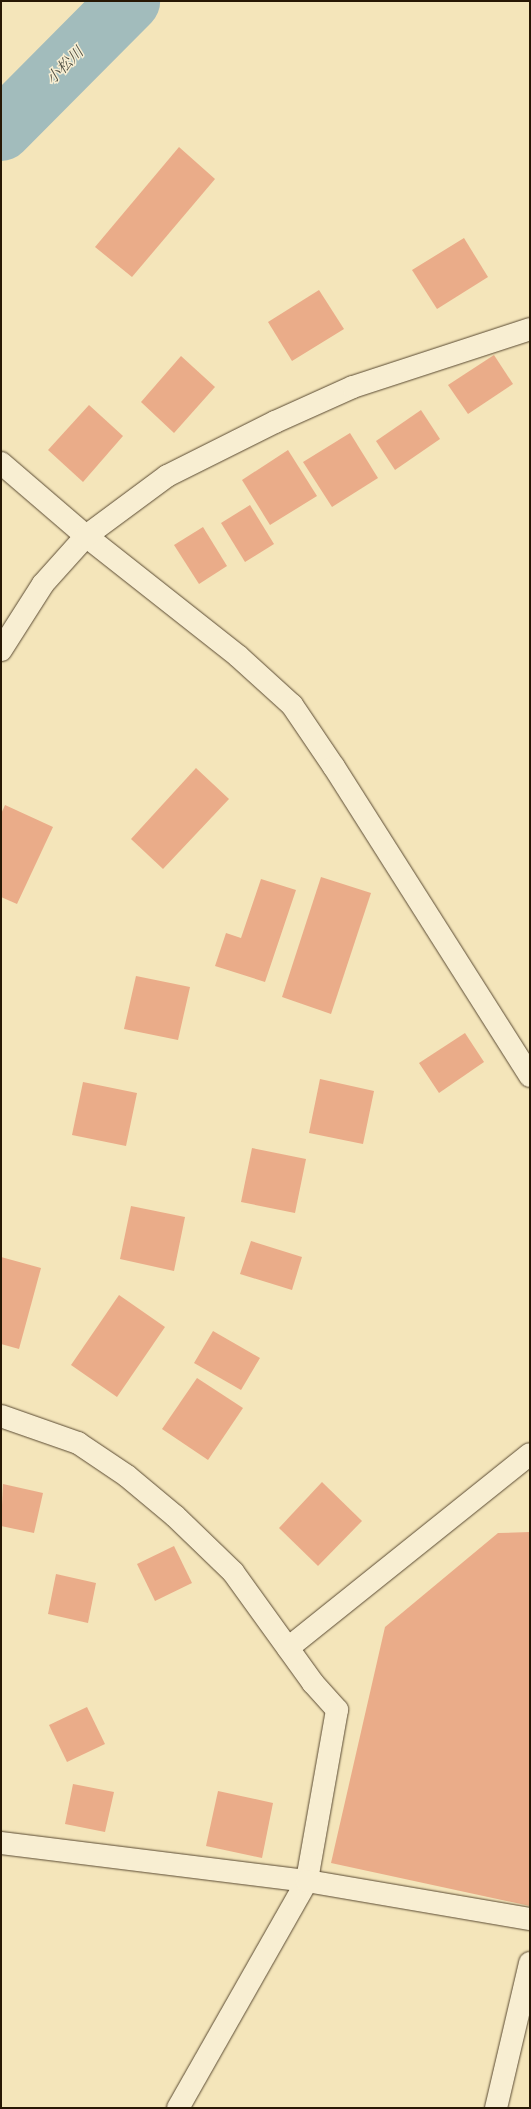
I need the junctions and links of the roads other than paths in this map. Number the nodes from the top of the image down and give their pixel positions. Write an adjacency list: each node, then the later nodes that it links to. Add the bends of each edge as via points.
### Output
1 (530, 329): 3 (street, via 353,387 275,422 167,476)
2 (1, 463): 3 (street)
3 (86, 536): 4 (street, via 43,584); 5 (street, via 238,656 292,705)
4 (1, 650)
5 (530, 1076)
6 (1, 1416): 8 (street, via 78,1443 127,1476 176,1516 233,1572)
7 (530, 1454): 8 (street)
8 (288, 1648): 10 (street, via 337,1710)
9 (1, 1843): 10 (street)
10 (307, 1882): 11 (street); 13 (street)
11 (530, 1919)
12 (530, 1963): 14 (street)
13 (178, 2108)
14 (496, 2108)

